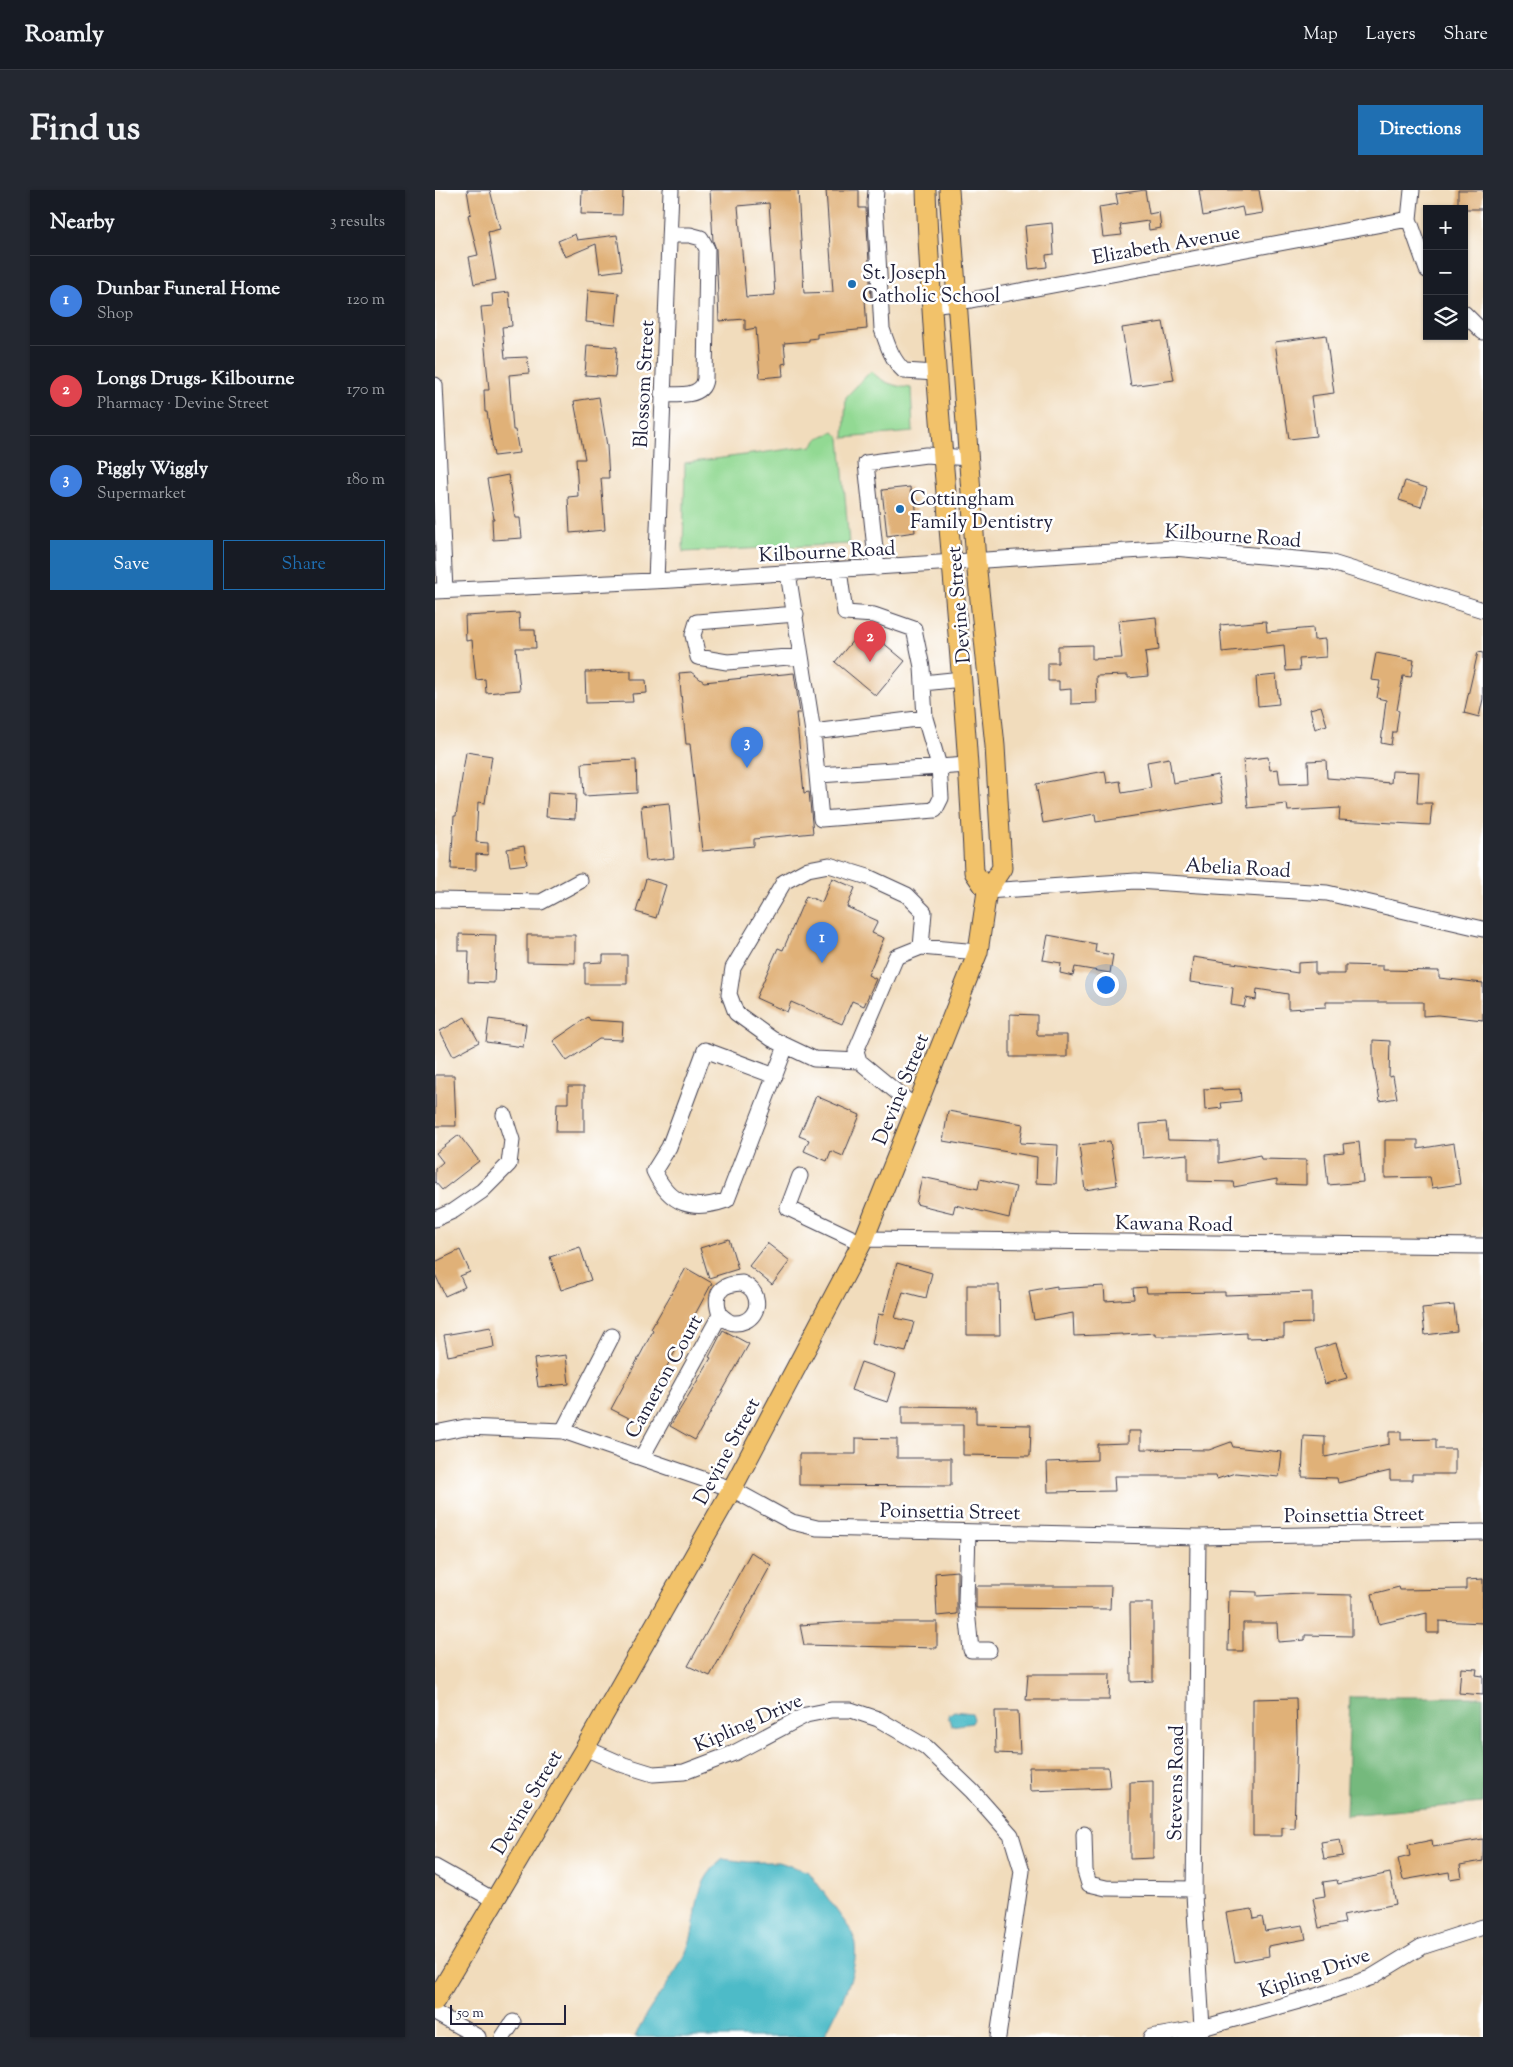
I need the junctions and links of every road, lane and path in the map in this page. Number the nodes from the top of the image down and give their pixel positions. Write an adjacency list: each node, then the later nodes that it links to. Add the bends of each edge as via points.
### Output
1 (671, 190): 7 (street, Blossom Street)
2 (876, 190): 13 (street, via 882,329 898,366 904,372)
3 (926, 190): 10 (main road, Devine Street)
4 (949, 190): 9 (main road, Devine Street)
5 (1412, 190): 6 (street)
6 (1409, 219): 8 (street); 9 (street, Elizabeth Avenue)
7 (670, 235): 15 (street, Blossom Street); 15 (street, via 701,238 707,249 705,379 698,391)
8 (1423, 259)
9 (957, 302): 10 (street, Elizabeth Avenue); 17 (main road, Devine Street)
10 (930, 305): 13 (main road, Devine Street)
11 (1468, 317): 12 (street)
12 (1483, 332)
13 (936, 373): 16 (main road, Devine Street)
14 (435, 385): 24 (street)
15 (662, 394): 23 (street, Blossom Street)
16 (943, 456): 17 (street); 19 (main road, Devine Street); 20 (street, via 866,462)
17 (969, 458): 18 (main road, Devine Street)
18 (976, 561): 19 (street, Kilbourne Road); 25 (street, Kilbourne Road, via 1174,548 1329,562); 34 (main road, Devine Street)
19 (952, 563): 20 (street, Kilbourne Road); 28 (main road, Devine Street)
20 (877, 568): 21 (street, Kilbourne Road)
21 (839, 570): 22 (street, Kilbourne Road); 29 (street, via 845,613 873,615 914,629)
22 (788, 573): 23 (street, Kilbourne Road); 26 (street)
23 (656, 580): 24 (street, Kilbourne Road)
24 (440, 590)
25 (1483, 610)
26 (796, 614): 27 (street); 27 (street, via 697,622 693,635 698,657 727,662)
27 (801, 656): 31 (street)
28 (962, 679): 29 (street); 32 (main road, Devine Street)
29 (923, 683): 30 (street)
30 (925, 718): 31 (street); 33 (street)
31 (813, 732): 35 (street)
32 (969, 765): 33 (street); 34 (main road); 37 (main road, Devine Street, via 974,872)
33 (939, 766): 35 (street); 35 (street, via 941,798 935,810 821,819)
34 (996, 766): 37 (main road, Devine Street, via 1002,868)
35 (819, 775)
36 (580, 881): 38 (street, via 541,902)
37 (987, 891): 39 (street, Abelia Road, via 1136,882 1327,893); 41 (main road, Devine Street)
38 (435, 900)
39 (1483, 929)
40 (921, 947): 41 (street); 42 (street, via 924,912 907,895 868,877 829,865 808,869 783,882 733,968 729,994 736,1013); 43 (street, via 896,956 856,1051)
41 (978, 952): 45 (main road, Devine Street)
42 (786, 1046): 43 (street, via 814,1059); 44 (street)
43 (859, 1061): 45 (street)
44 (775, 1076): 44 (street, via 727,1200 710,1206 681,1203 662,1189 654,1171 669,1148 705,1050)
45 (916, 1108): 49 (main road, Devine Street)
46 (504, 1115): 48 (street, via 512,1140 509,1164 482,1191)
47 (800, 1176): 49 (street, via 788,1208)
48 (435, 1219)
49 (863, 1241): 50 (street, Kawana Road); 56 (main road, Devine Street)
50 (1483, 1246)
51 (720, 1315): 55 (street, Cameron Court)
52 (612, 1336): 53 (street)
53 (563, 1431): 54 (street, Poinsettia Street, via 465,1427); 55 (street, Poinsettia Street)
54 (435, 1433)
55 (642, 1457): 56 (street, Poinsettia Street)
56 (732, 1489): 57 (street, Poinsettia Street, via 793,1522 817,1528); 61 (main road, Devine Street)
57 (968, 1532): 59 (street, Poinsettia Street); 60 (street, via 966,1601 971,1650)
58 (1483, 1532): 59 (street, Poinsettia Street)
59 (1198, 1537): 64 (street, Stevens Road)
60 (989, 1650)
61 (585, 1748): 65 (main road, Devine Street); 73 (street, Kipling Drive, via 653,1774 684,1772 726,1756 806,1715 831,1710 851,1710 879,1719 926,1747 972,1791 1011,1835 1021,1871)
62 (1084, 1834): 64 (street, via 1085,1871 1089,1884 1106,1888)
63 (435, 1867): 65 (street)
64 (1194, 1889): 70 (street, Stevens Road)
65 (494, 1900): 67 (main road, Devine Street)
66 (1483, 1927): 70 (street, Kipling Drive, via 1421,1947 1370,1978)
67 (435, 2001)
68 (435, 2013): 71 (street)
69 (513, 2022): 72 (street)
70 (1202, 2028): 74 (street, Kipling Drive)
71 (478, 2037)
72 (503, 2037)
73 (998, 2037)
74 (1151, 2037)

